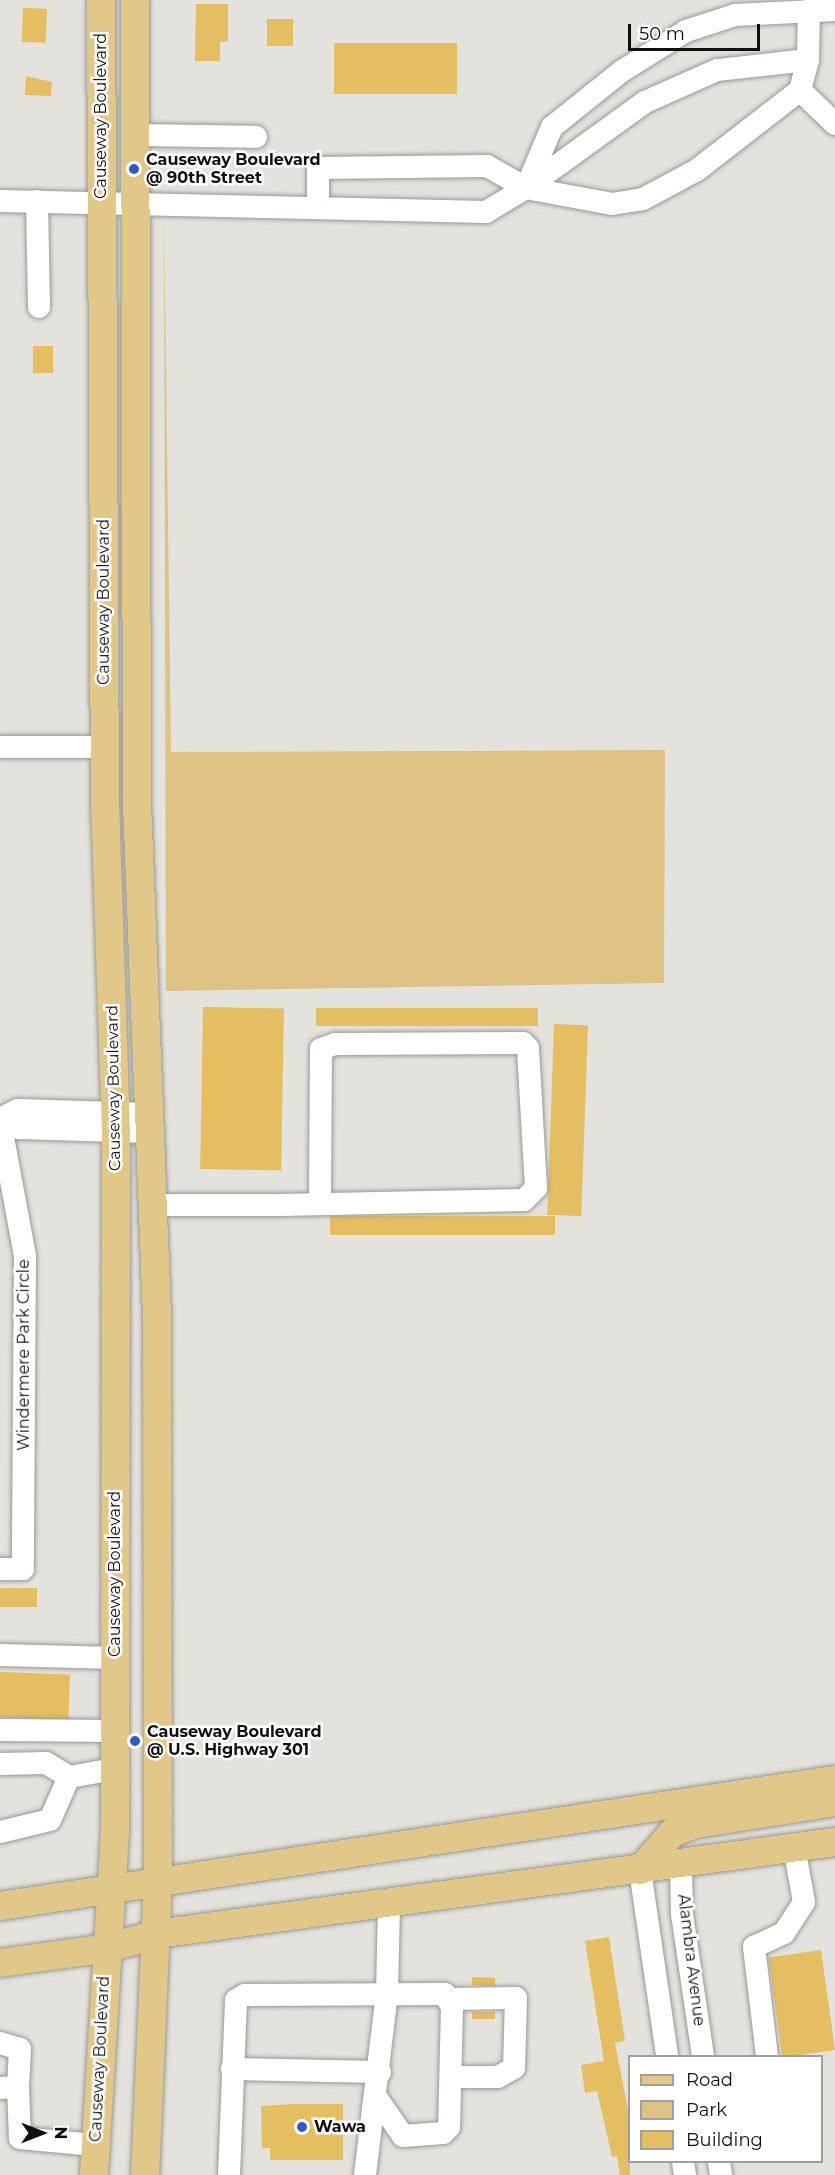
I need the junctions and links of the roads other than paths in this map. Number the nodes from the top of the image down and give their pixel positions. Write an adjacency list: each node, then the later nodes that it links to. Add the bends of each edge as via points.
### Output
1 (101, 0): 13 (main road, Causeway Boulevard)
2 (135, 0): 8 (main road, Causeway Boulevard)
3 (808, 10): 4 (street); 5 (street); 10 (street, via 735,15 686,32 622,71 552,127)
4 (835, 10)
5 (808, 60): 6 (street); 10 (street, via 717,70 645,102)
6 (800, 90): 7 (street); 10 (street, via 697,170 643,199 612,204)
7 (835, 124)
8 (135, 135): 9 (street); 14 (main road, Causeway Boulevard)
9 (256, 137)
10 (526, 188): 15 (street, via 486,212); 15 (street, via 487,166 318,168)
11 (0, 201): 12 (street)
12 (37, 201): 13 (street); 16 (street)
13 (100, 201): 14 (street); 18 (main road, Causeway Boulevard)
14 (134, 203): 15 (street); 21 (main road, Causeway Boulevard, via 137,802)
15 (318, 207)
16 (39, 307)
17 (0, 747): 18 (street)
18 (105, 747): 20 (main road, Causeway Boulevard)
19 (0, 1120): 20 (street, via 19,1128); 24 (street, Windermere Park Circle, via 24,1279 23,1569)
20 (116, 1123): 21 (street); 26 (main road, Causeway Boulevard)
21 (150, 1123): 23 (main road, Causeway Boulevard)
22 (320, 1203): 22 (street, via 530,1196 536,1188 528,1048 523,1043 346,1044 321,1049); 23 (street)
23 (155, 1205): 39 (main road, Causeway Boulevard)
24 (0, 1569)
25 (0, 1655): 26 (street)
26 (115, 1658): 28 (main road, Causeway Boulevard)
27 (0, 1730): 28 (street)
28 (115, 1731): 30 (main road, Causeway Boulevard)
29 (0, 1764): 31 (street, via 46,1763)
30 (115, 1769): 31 (street); 40 (main road, Causeway Boulevard)
31 (69, 1777): 34 (street, via 50,1820)
32 (835, 1780): 39 (main road)
33 (835, 1802): 38 (main road, via 696,1824 672,1833)
34 (0, 1832)
35 (835, 1842): 36 (main road)
36 (794, 1847): 37 (main road); 51 (street, via 804,1902 784,1933 754,1947)
37 (681, 1864): 38 (main road); 50 (street, Alambra Avenue, via 682,1914)
38 (640, 1870): 41 (main road); 49 (street)
39 (158, 1880): 40 (main road); 43 (main road, Causeway Boulevard)
40 (115, 1888): 42 (main road); 44 (main road, Causeway Boulevard)
41 (389, 1903): 43 (main road); 46 (street)
42 (0, 1906)
43 (157, 1934): 44 (main road); 59 (main road, Causeway Boulevard)
44 (108, 1947): 45 (main road); 57 (main road, Causeway Boulevard)
45 (0, 1963)
46 (387, 1994): 47 (street, via 445,1994); 52 (street, via 244,1995 236,2000); 53 (street)
47 (448, 2000): 54 (street); 54 (street, via 516,1998 514,2068 498,2077)
48 (0, 2043): 55 (street, via 20,2049)
49 (667, 2055)
50 (703, 2055)
51 (767, 2055)
52 (232, 2069): 53 (street); 60 (street)
53 (380, 2072): 56 (street)
54 (453, 2077): 56 (street, via 453,2108 443,2133 403,2136)
55 (9, 2087): 57 (street, via 20,2138)
56 (375, 2097): 61 (street)
57 (95, 2145): 58 (main road, Causeway Boulevard)
58 (94, 2175)
59 (146, 2175)
60 (229, 2175)
61 (365, 2175)

